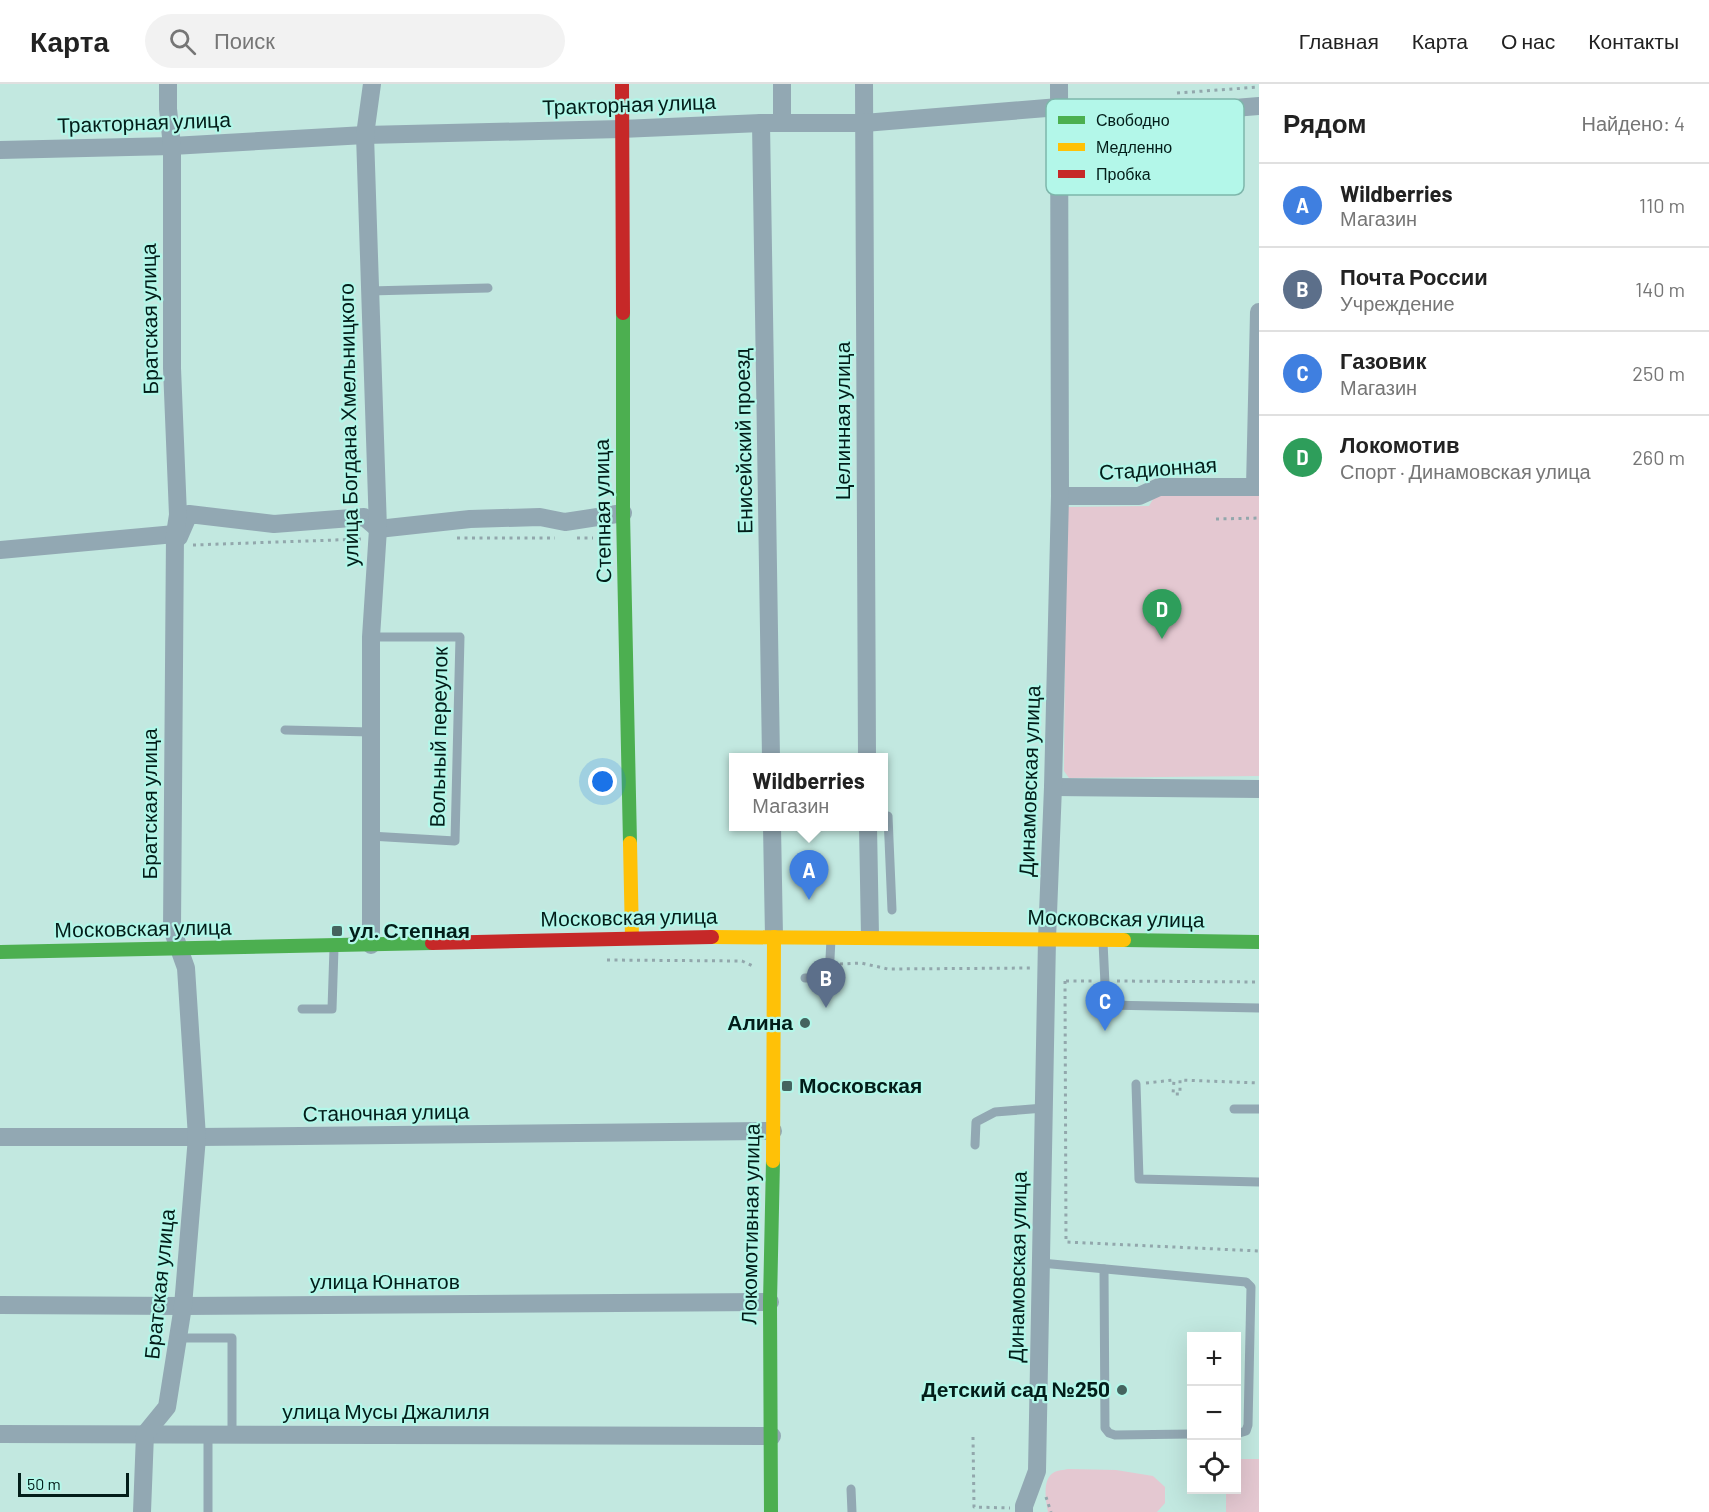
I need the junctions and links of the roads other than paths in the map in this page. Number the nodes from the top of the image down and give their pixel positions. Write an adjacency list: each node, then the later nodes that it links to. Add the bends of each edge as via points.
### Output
1 (168, 84): 14 (street, Братская улица)
2 (372, 84): 13 (street, улица Богдана Хмельницкого)
3 (622, 84): 12 (street, Степная улица)
4 (782, 84): 10 (street)
5 (864, 84): 11 (street, Целинная улица)
6 (1259, 106): 7 (street, Тракторная улица)
7 (1244, 107)
8 (1046, 108): 11 (street, Тракторная улица)
9 (761, 123): 10 (street, Тракторная улица); 12 (street, Тракторная улица); 29 (street, Енисейский проезд)
10 (782, 123): 11 (street, Тракторная улица)
11 (864, 123): 30 (street, Целинная улица)
12 (621, 129): 13 (street, Тракторная улица); 22 (street, Степная улица)
13 (364, 135): 14 (street, Тракторная улица); 18 (street, улица Богдана Хмельницкого)
14 (172, 146): 15 (street, Тракторная улица); 24 (street, Братская улица, via 172,369 178,515)
15 (0, 150)
16 (1059, 195): 21 (street, Динамовская улица)
17 (488, 288): 18 (lane)
18 (369, 291): 23 (street, улица Богдана Хмельницкого)
19 (1259, 312): 20 (street)
20 (1257, 487): 21 (street, Стадионная, via 1159,487 1139,496)
21 (1060, 496): 31 (street, Динамовская улица)
22 (623, 513): 23 (street, via 565,522 540,518 470,519); 41 (street, Степная улица)
23 (378, 529): 24 (street, via 364,517 274,524 189,514 179,537); 26 (street, улица Богдана Хмельницкого)
24 (175, 534): 25 (street); 47 (street, Братская улица, via 172,929)
25 (0, 550)
26 (371, 637): 28 (street, улица Богдана Хмельницкого); 36 (lane, Вольный переулок, via 460,637 455,841)
27 (285, 730): 28 (lane)
28 (370, 732): 36 (street, улица Богдана Хмельницкого)
29 (771, 753)
30 (867, 753)
31 (1053, 787): 32 (street); 42 (street, Динамовская улица)
32 (1259, 789)
33 (888, 816): 37 (lane)
34 (772, 831): 40 (street)
35 (868, 831): 39 (street)
36 (370, 836): 45 (street, улица Богдана Хмельницкого)
37 (892, 910)
38 (831, 936): 39 (street, Московская улица); 40 (street, Московская улица); 49 (lane, via 829,978)
39 (870, 936): 42 (street, Московская улица)
40 (774, 937): 41 (street, Московская улица); 56 (street, Локомотивная улица)
41 (632, 938): 45 (street, Московская улица)
42 (1047, 939): 43 (street, Московская улица); 53 (street, Динамовская улица)
43 (1102, 940): 44 (street, Московская улица); 50 (lane, via 1106,1005)
44 (1259, 942)
45 (371, 945): 46 (street, Московская улица)
46 (334, 946): 47 (street, Московская улица); 51 (lane, via 332,1010)
47 (180, 951): 48 (street, Московская улица); 58 (street, Братская улица, via 186,968)
48 (0, 952)
49 (804, 978)
50 (1259, 1008)
51 (302, 1009)
52 (1136, 1084): 60 (lane, via 1139,1179)
53 (1044, 1108): 59 (lane, via 995,1112 976,1122); 61 (street, Динамовская улица)
54 (1234, 1109): 55 (lane)
55 (1259, 1109)
56 (773, 1131): 58 (street, Станочная улица); 63 (street, Локомотивная улица)
57 (0, 1137): 58 (street, Станочная улица)
58 (197, 1137): 65 (street, Братская улица)
59 (975, 1145)
60 (1259, 1182)
61 (1041, 1263): 62 (lane); 75 (street, Динамовская улица, via 1037,1471)
62 (1104, 1269): 67 (lane, via 1246,1282 1251,1287 1248,1425); 72 (lane, via 1105,1428 1115,1435)
63 (770, 1302): 65 (street, улица Юннатов); 73 (street, Локомотивная улица)
64 (0, 1305): 65 (street, улица Юннатов)
65 (183, 1306): 66 (street, Братская улица)
66 (178, 1338): 69 (street, Братская улица, via 167,1407); 71 (lane, via 232,1338)
67 (1241, 1432)
68 (0, 1434): 69 (street, улица Мусы Джалиля)
69 (145, 1434): 70 (street, улица Мусы Джалиля); 76 (street)
70 (208, 1434): 71 (street, улица Мусы Джалиля); 77 (lane)
71 (231, 1434): 73 (street, улица Мусы Джалиля)
72 (1187, 1434)
73 (772, 1436): 78 (street, Локомотивная улица)
74 (851, 1489): 79 (lane)
75 (1024, 1510)
76 (142, 1512)
77 (208, 1512)
78 (771, 1512)
79 (852, 1512)

